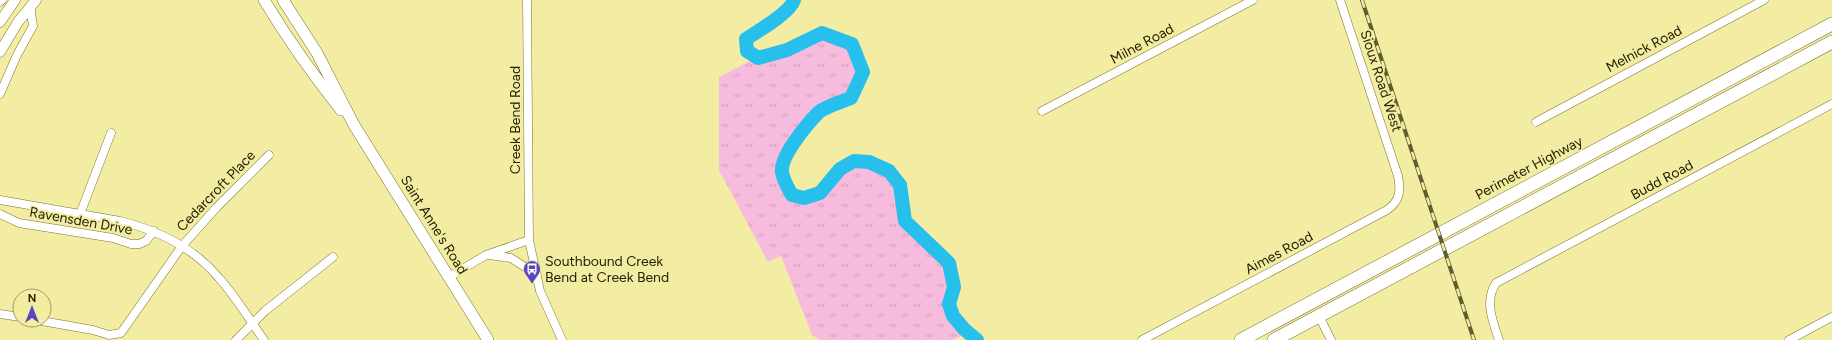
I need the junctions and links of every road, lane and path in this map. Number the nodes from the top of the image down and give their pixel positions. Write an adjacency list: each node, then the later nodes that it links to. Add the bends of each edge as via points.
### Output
1 (15, 0): 9 (street)
2 (264, 0): 19 (main road, Saint Anne's Road, via 318,81)
3 (283, 0): 19 (main road, Saint Anne's Road, via 317,53)
4 (527, 0): 27 (street, Creek Bend Road)
5 (1253, 0): 17 (street, Milne Road)
6 (1340, 0): 22 (street, Sioux Road West)
7 (1764, 0): 18 (street, Melnick Road)
8 (33, 3): 12 (street); 15 (street, via 33,26)
9 (0, 22)
10 (1832, 24): 44 (highway, Perimeter Highway)
11 (1832, 42): 14 (highway)
12 (0, 52)
13 (1832, 52): 14 (highway)
14 (1761, 80): 35 (highway)
15 (0, 94)
16 (1832, 104): 47 (street, Budd Road, via 1496,283 1490,295 1492,316)
17 (1042, 111)
18 (1536, 122)
19 (354, 125): 32 (main road, Saint Anne's Road)
20 (111, 133): 25 (street)
21 (270, 155): 28 (street, Cedarcroft Place)
22 (1396, 170): 43 (street, Aimes Road, via 1400,194 1394,205 1387,210)
23 (0, 200): 25 (street, Ravensden Drive)
24 (0, 214): 26 (street, Ravensden Drive, via 19,223 113,238 131,244 146,242)
25 (80, 214): 26 (street, Ravensden Drive, via 125,222)
26 (154, 232): 28 (street, Ravensden Drive)
27 (529, 240): 29 (street); 31 (street, Creek Bend Road)
28 (182, 246): 37 (street, Cedarcroft Place, via 121,333 110,335); 38 (street, Ravensden Drive, via 219,277)
29 (486, 255): 31 (street, via 511,258); 32 (street)
30 (333, 256): 38 (street)
31 (536, 275): 42 (street, Creek Bend Road, via 540,291)
32 (449, 277): 41 (main road, Saint Anne's Road)
33 (0, 314): 34 (street)
34 (12, 316)
35 (1320, 316): 45 (highway); 46 (street)
36 (1832, 317): 48 (street)
37 (52, 323)
38 (252, 324): 39 (street); 40 (street, Ravensden Drive)
39 (236, 340)
40 (264, 340)
41 (488, 340)
42 (562, 340)
43 (1142, 340)
44 (1241, 340)
45 (1274, 340)
46 (1331, 340)
47 (1499, 340)
48 (1789, 340)

